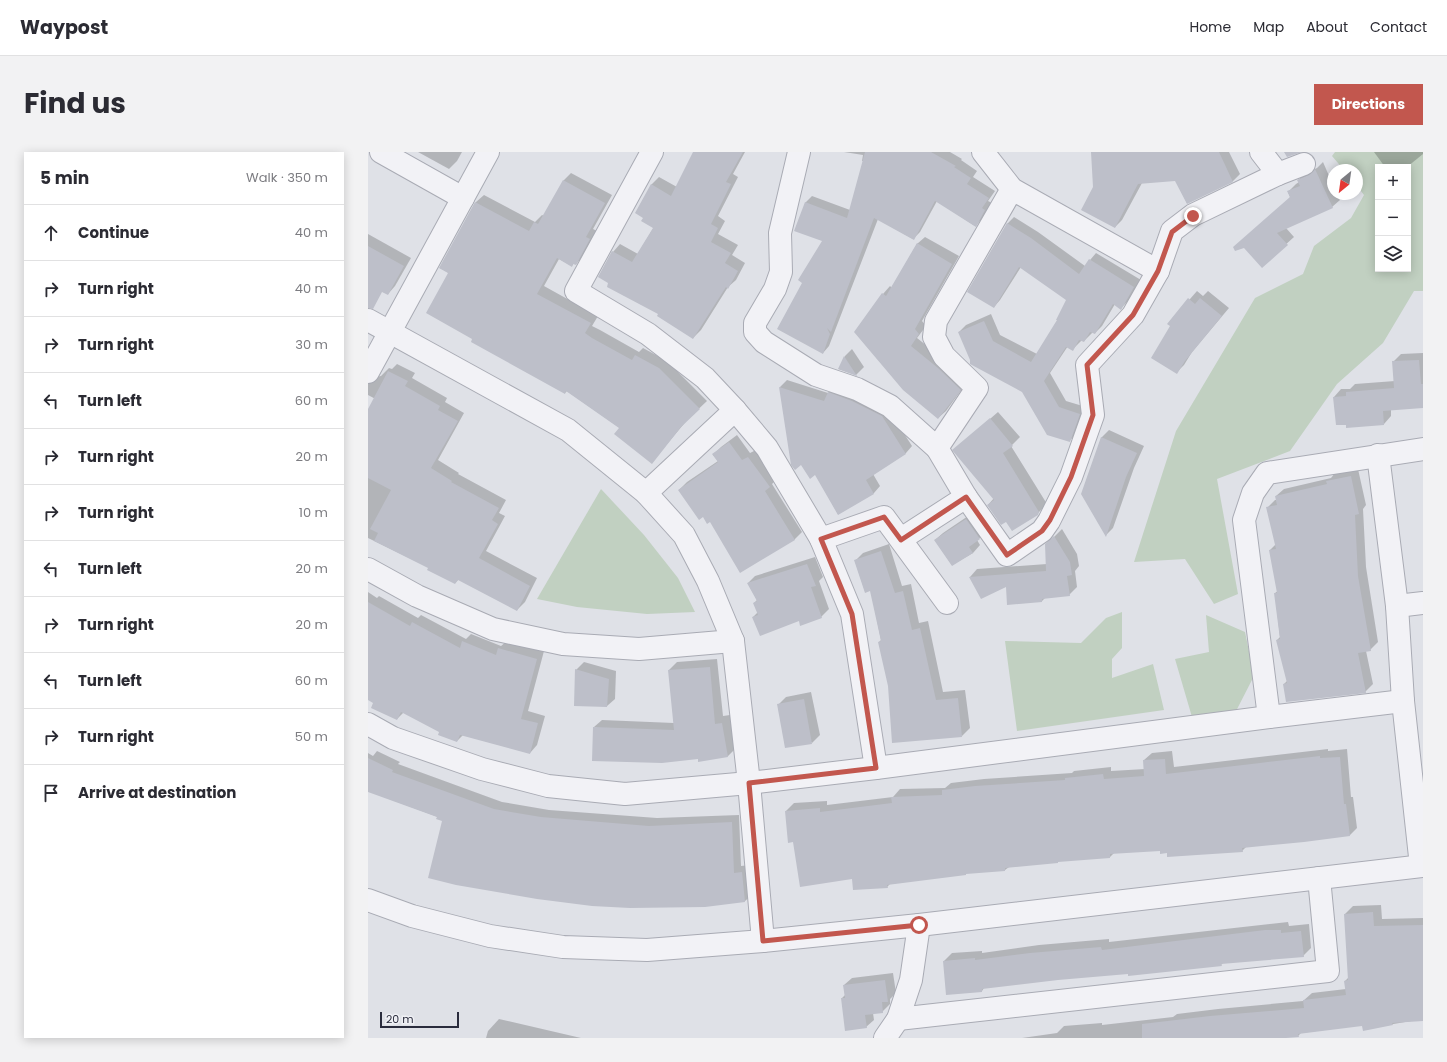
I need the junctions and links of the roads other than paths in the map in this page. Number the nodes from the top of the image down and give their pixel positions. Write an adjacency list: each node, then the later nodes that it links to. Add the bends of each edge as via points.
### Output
1 (380, 152): 10 (street)
2 (488, 152): 10 (street)
3 (652, 152): 15 (street, via 576,291 648,334 705,378)
4 (799, 152): 16 (street, via 780,234 781,272 775,289 755,323 755,332 764,342 816,375 857,389 890,406)
5 (983, 152): 9 (street)
6 (1261, 152): 8 (street)
7 (1304, 164): 8 (street)
8 (1278, 174): 11 (street, via 1193,216 1172,232)
9 (1012, 190): 11 (street); 16 (street, via 936,322 934,337 944,356 977,388)
10 (463, 198): 13 (street)
11 (1158, 271): 20 (street, via 1133,315 1087,365 1093,415 1071,477 1042,531 1007,555)
12 (368, 320): 13 (street)
13 (390, 332): 14 (street); 19 (street, via 568,430)
14 (368, 372)
15 (735, 410): 19 (street); 21 (street, via 767,448)
16 (936, 448): 20 (street)
17 (1423, 449): 18 (street)
18 (1378, 455): 26 (street); 29 (street, via 1267,473 1253,493 1244,520)
19 (646, 493): 27 (street, via 684,535 708,581)
20 (966, 497): 22 (street)
21 (821, 539): 22 (street, via 884,517); 31 (street, via 852,614)
22 (901, 540): 24 (street)
23 (368, 569): 27 (street, via 417,596 493,629 563,644 639,649)
24 (947, 603)
25 (1423, 603): 26 (street)
26 (1397, 606): 28 (street)
27 (732, 641): 32 (street)
28 (1403, 701): 29 (street); 33 (street)
29 (1269, 717): 31 (street)
30 (368, 724): 32 (street, via 393,738 482,769 548,786 625,794)
31 (876, 768): 32 (street)
32 (749, 783): 37 (street)
33 (1422, 866): 34 (street)
34 (1319, 878): 36 (street); 38 (street, via 1328,971)
35 (368, 900): 37 (street, via 412,916 490,936 563,947 647,950)
36 (919, 925): 37 (street); 38 (street, via 911,980)
37 (763, 941)
38 (898, 1019): 39 (street)
39 (885, 1038)

